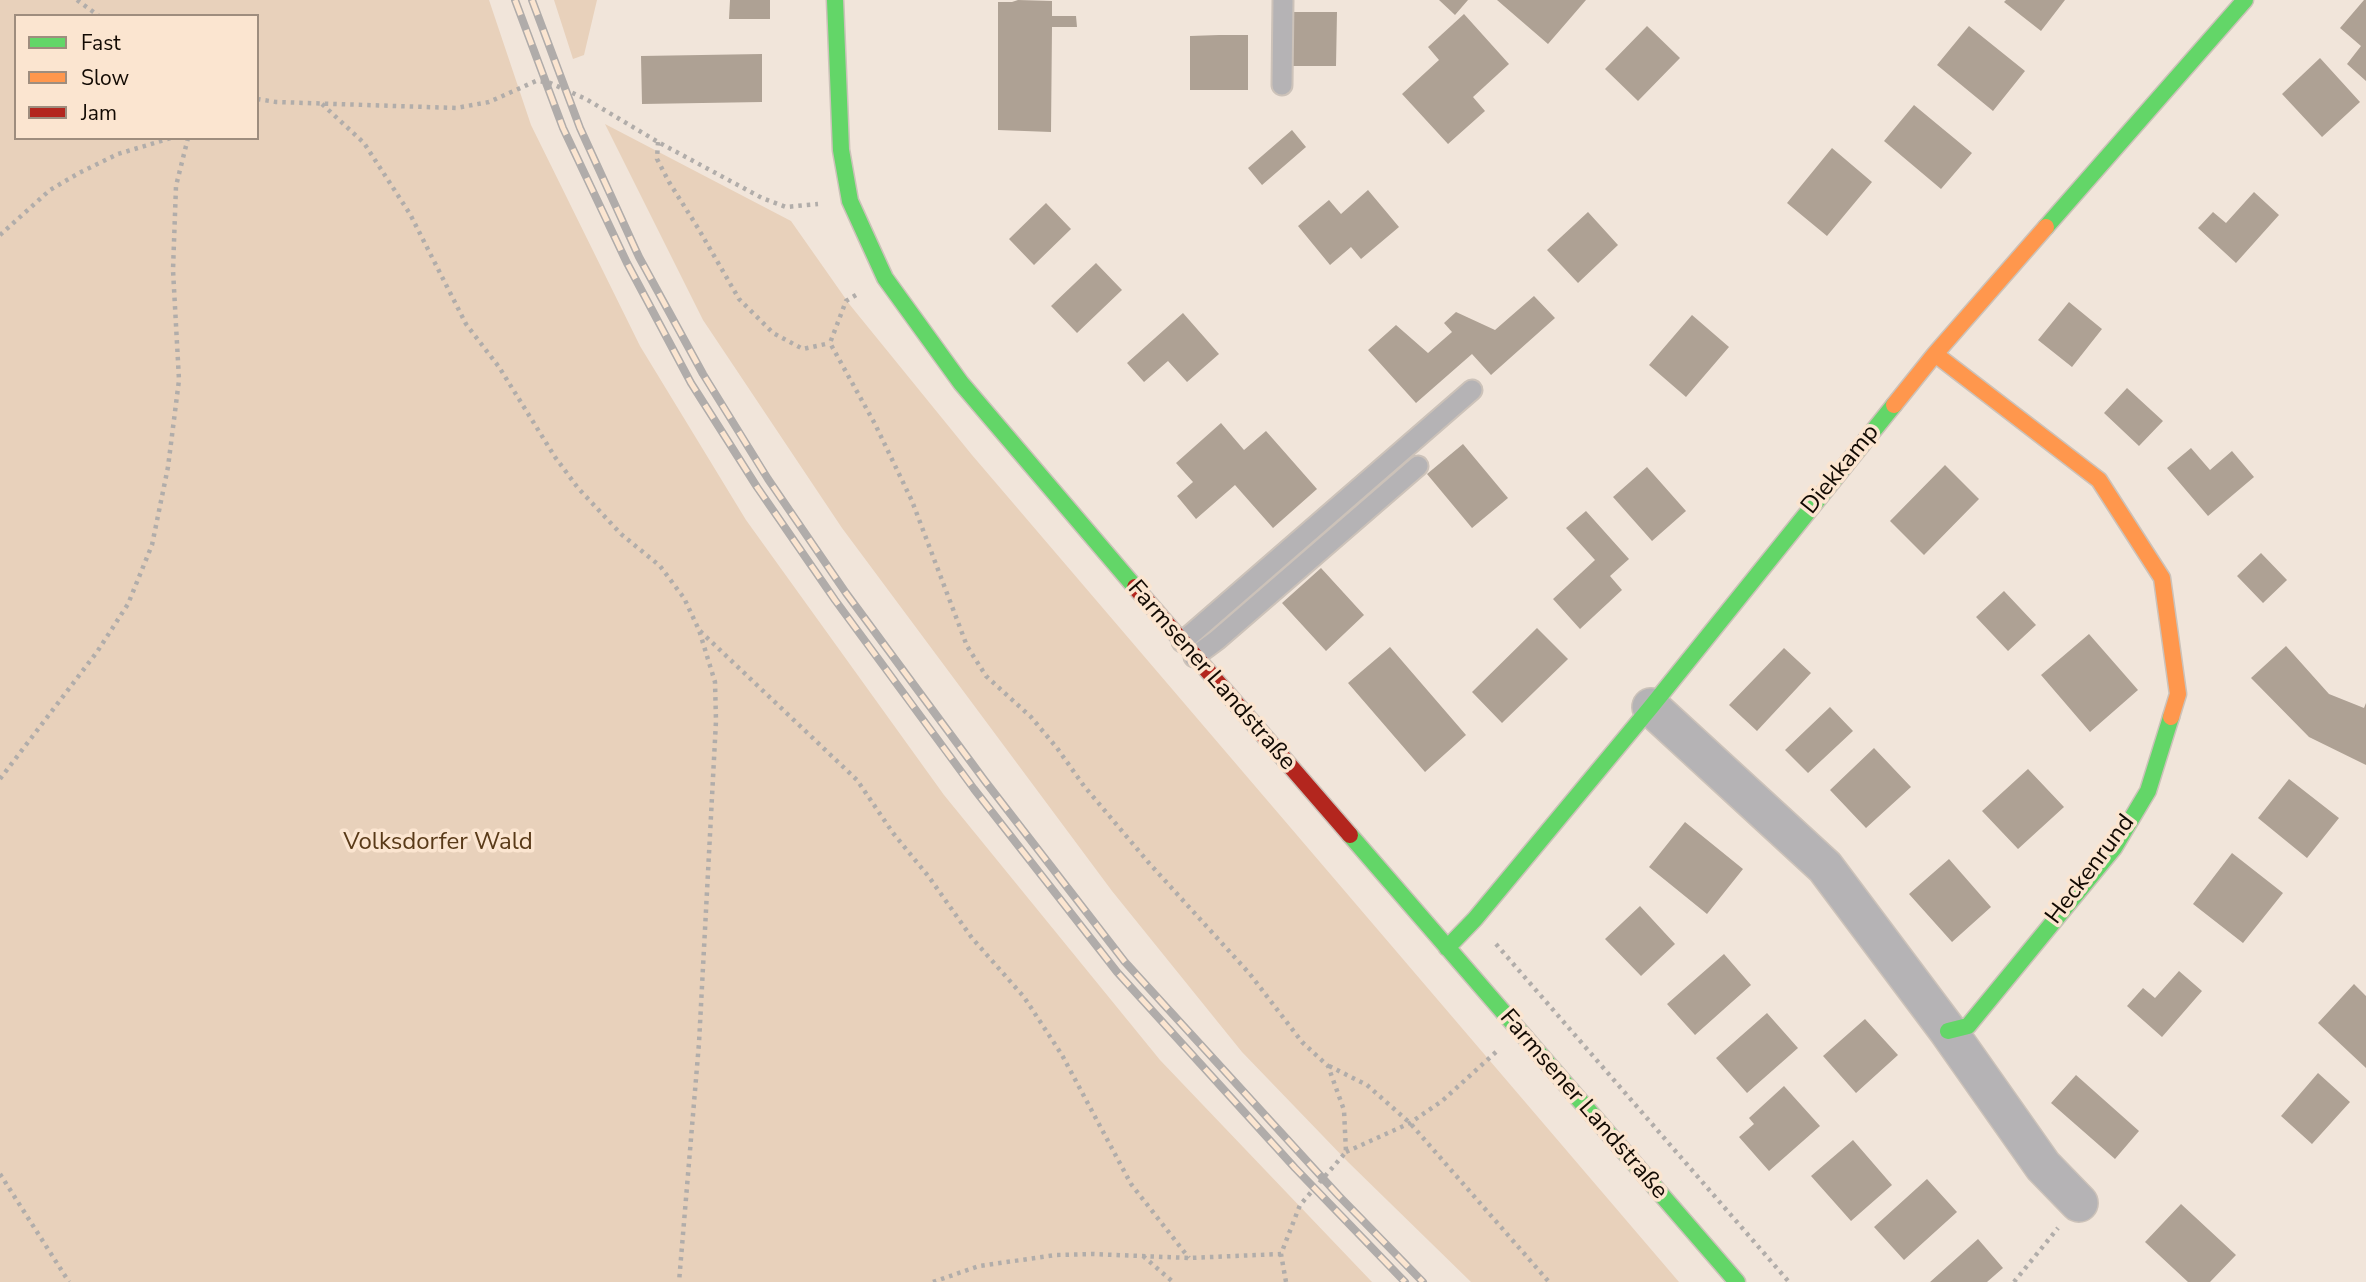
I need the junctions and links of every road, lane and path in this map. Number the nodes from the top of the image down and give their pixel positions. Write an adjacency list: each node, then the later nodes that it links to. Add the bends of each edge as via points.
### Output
1 (77, 0): 5 (path)
2 (835, 0): 12 (street, Farmsener Landstraße, via 840,139)
3 (1283, 0): 6 (lane)
4 (2245, 0): 16 (street, Diekkamp)
5 (96, 14)
6 (1282, 85)
7 (259, 101): 8 (path)
8 (322, 104): 11 (path, via 456,108 489,102 536,81 548,82); 19 (path, via 364,143 410,214 466,324 499,367 555,457 621,534 660,566 684,598)
9 (164, 140): 13 (path, via 118,154 79,173 50,190)
10 (188, 140): 22 (path, via 176,186 173,270 179,380 152,545 128,604 97,652)
11 (658, 142): 12 (path, via 786,207); 15 (path, via 657,159 669,183 738,299 772,333 803,349)
12 (850, 201): 14 (street, Farmsener Landstraße)
13 (0, 235)
14 (886, 278): 15 (path, via 846,301); 20 (street, Farmsener Landstraße, via 961,383)
15 (830, 343): 27 (path, via 912,501 967,646 986,676 1031,717 1133,844 1249,973 1302,1042)
16 (1935, 354): 21 (street, Diekkamp); 26 (street, Heckenrund, via 2099,480 2162,578 2178,694 2148,791 2114,848 1968,1026)
17 (1472, 390): 20 (lane)
18 (1418, 466): 20 (lane, via 1217,640)
19 (699, 630): 34 (path, via 857,780 972,938 1024,997 1062,1055 1131,1184); 36 (path, via 715,682 716,721 699,1043)
20 (1188, 650): 24 (street, Farmsener Landstraße)
21 (1651, 707): 23 (street, Diekkamp); 26 (street, via 1825,867)
22 (0, 779)
23 (1475, 919): 24 (street, Diekkamp); 42 (path)
24 (1447, 948): 25 (street, Farmsener Landstraße)
25 (1519, 1031): 28 (path, via 1442,1101); 41 (street, Farmsener Landstraße)
26 (1948, 1031): 31 (street, via 2043,1166)
27 (1328, 1066): 28 (path, via 1367,1085); 29 (path, via 1344,1110)
28 (1410, 1123): 29 (path); 40 (path)
29 (1346, 1152): 32 (path, via 1300,1205)
30 (0, 1174): 35 (path)
31 (2079, 1203): 43 (path)
32 (1281, 1254): 34 (path); 39 (path)
33 (1143, 1255): 34 (path); 37 (path, via 1056,1255 979,1266); 38 (path)
34 (1189, 1258)
35 (69, 1282)
36 (680, 1282)
37 (933, 1282)
38 (1173, 1282)
39 (1286, 1282)
40 (1549, 1282)
41 (1737, 1282)
42 (1790, 1282)
43 (2014, 1282)

